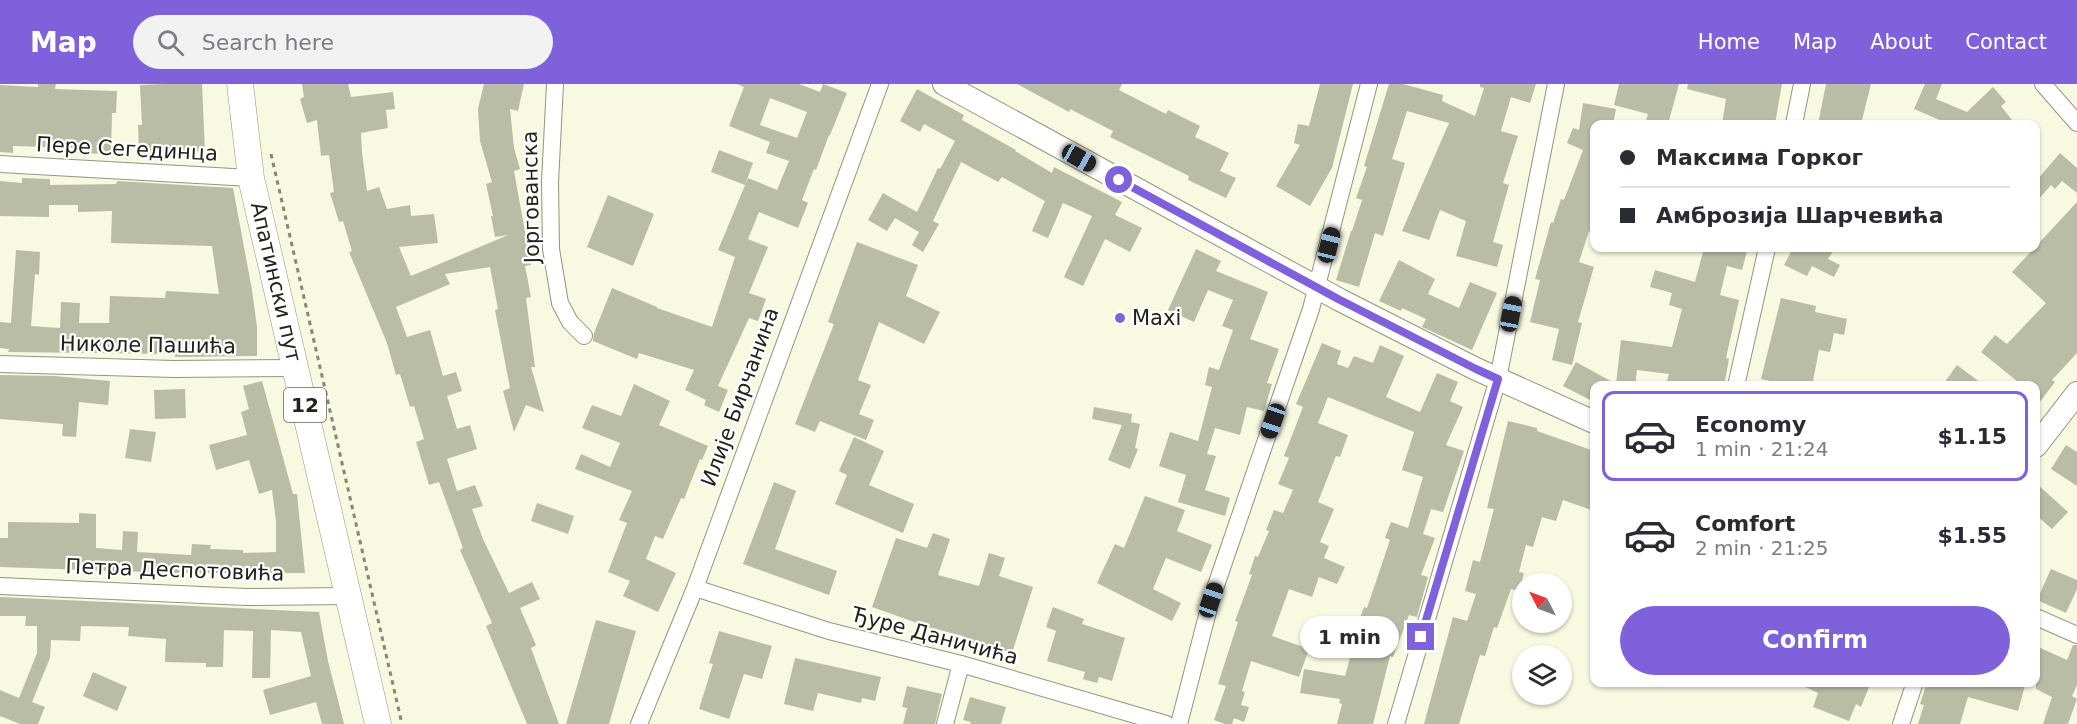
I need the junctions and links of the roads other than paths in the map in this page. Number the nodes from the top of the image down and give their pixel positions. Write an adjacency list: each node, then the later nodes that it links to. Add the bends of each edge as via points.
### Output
1 (240, 84): 12 (main road, Апатински пут / 12)
2 (555, 84): 15 (street, Јоргованска, via 551,249 560,303 570,322)
3 (880, 84): 24 (street, Илије Бирчанина)
4 (944, 84): 14 (street)
5 (1369, 84): 14 (street)
6 (1556, 84): 18 (street)
7 (1802, 84): 9 (street)
8 (2043, 84): 10 (street)
9 (1795, 120)
10 (2077, 123)
11 (0, 164): 12 (street, Пере Сегединца)
12 (251, 177): 17 (main road, Апатински пут / 12)
13 (1766, 252): 19 (street)
14 (1317, 288): 18 (street); 34 (street, via 1211,600)
15 (584, 336)
16 (0, 364): 17 (street, Николе Пашића)
17 (296, 368): 25 (main road, Апатински пут / 12)
18 (1498, 379): 21 (street); 35 (street)
19 (1737, 381)
20 (2077, 393): 22 (street)
21 (1590, 420)
22 (2040, 441)
23 (0, 586): 25 (street, Петра Деспотовића, via 246,597)
24 (695, 588): 28 (street, Ђуре Даничића, via 829,631); 31 (street, Илије Бирчанина)
25 (348, 596): 30 (main road, Апатински пут / 12)
26 (2040, 619): 27 (street)
27 (2077, 635)
28 (961, 664): 32 (street); 33 (street, Ђуре Даничића)
29 (1913, 687): 36 (street)
30 (378, 724)
31 (639, 724)
32 (945, 724)
33 (1166, 724)
34 (1179, 724)
35 (1396, 724)
36 (1901, 724)

